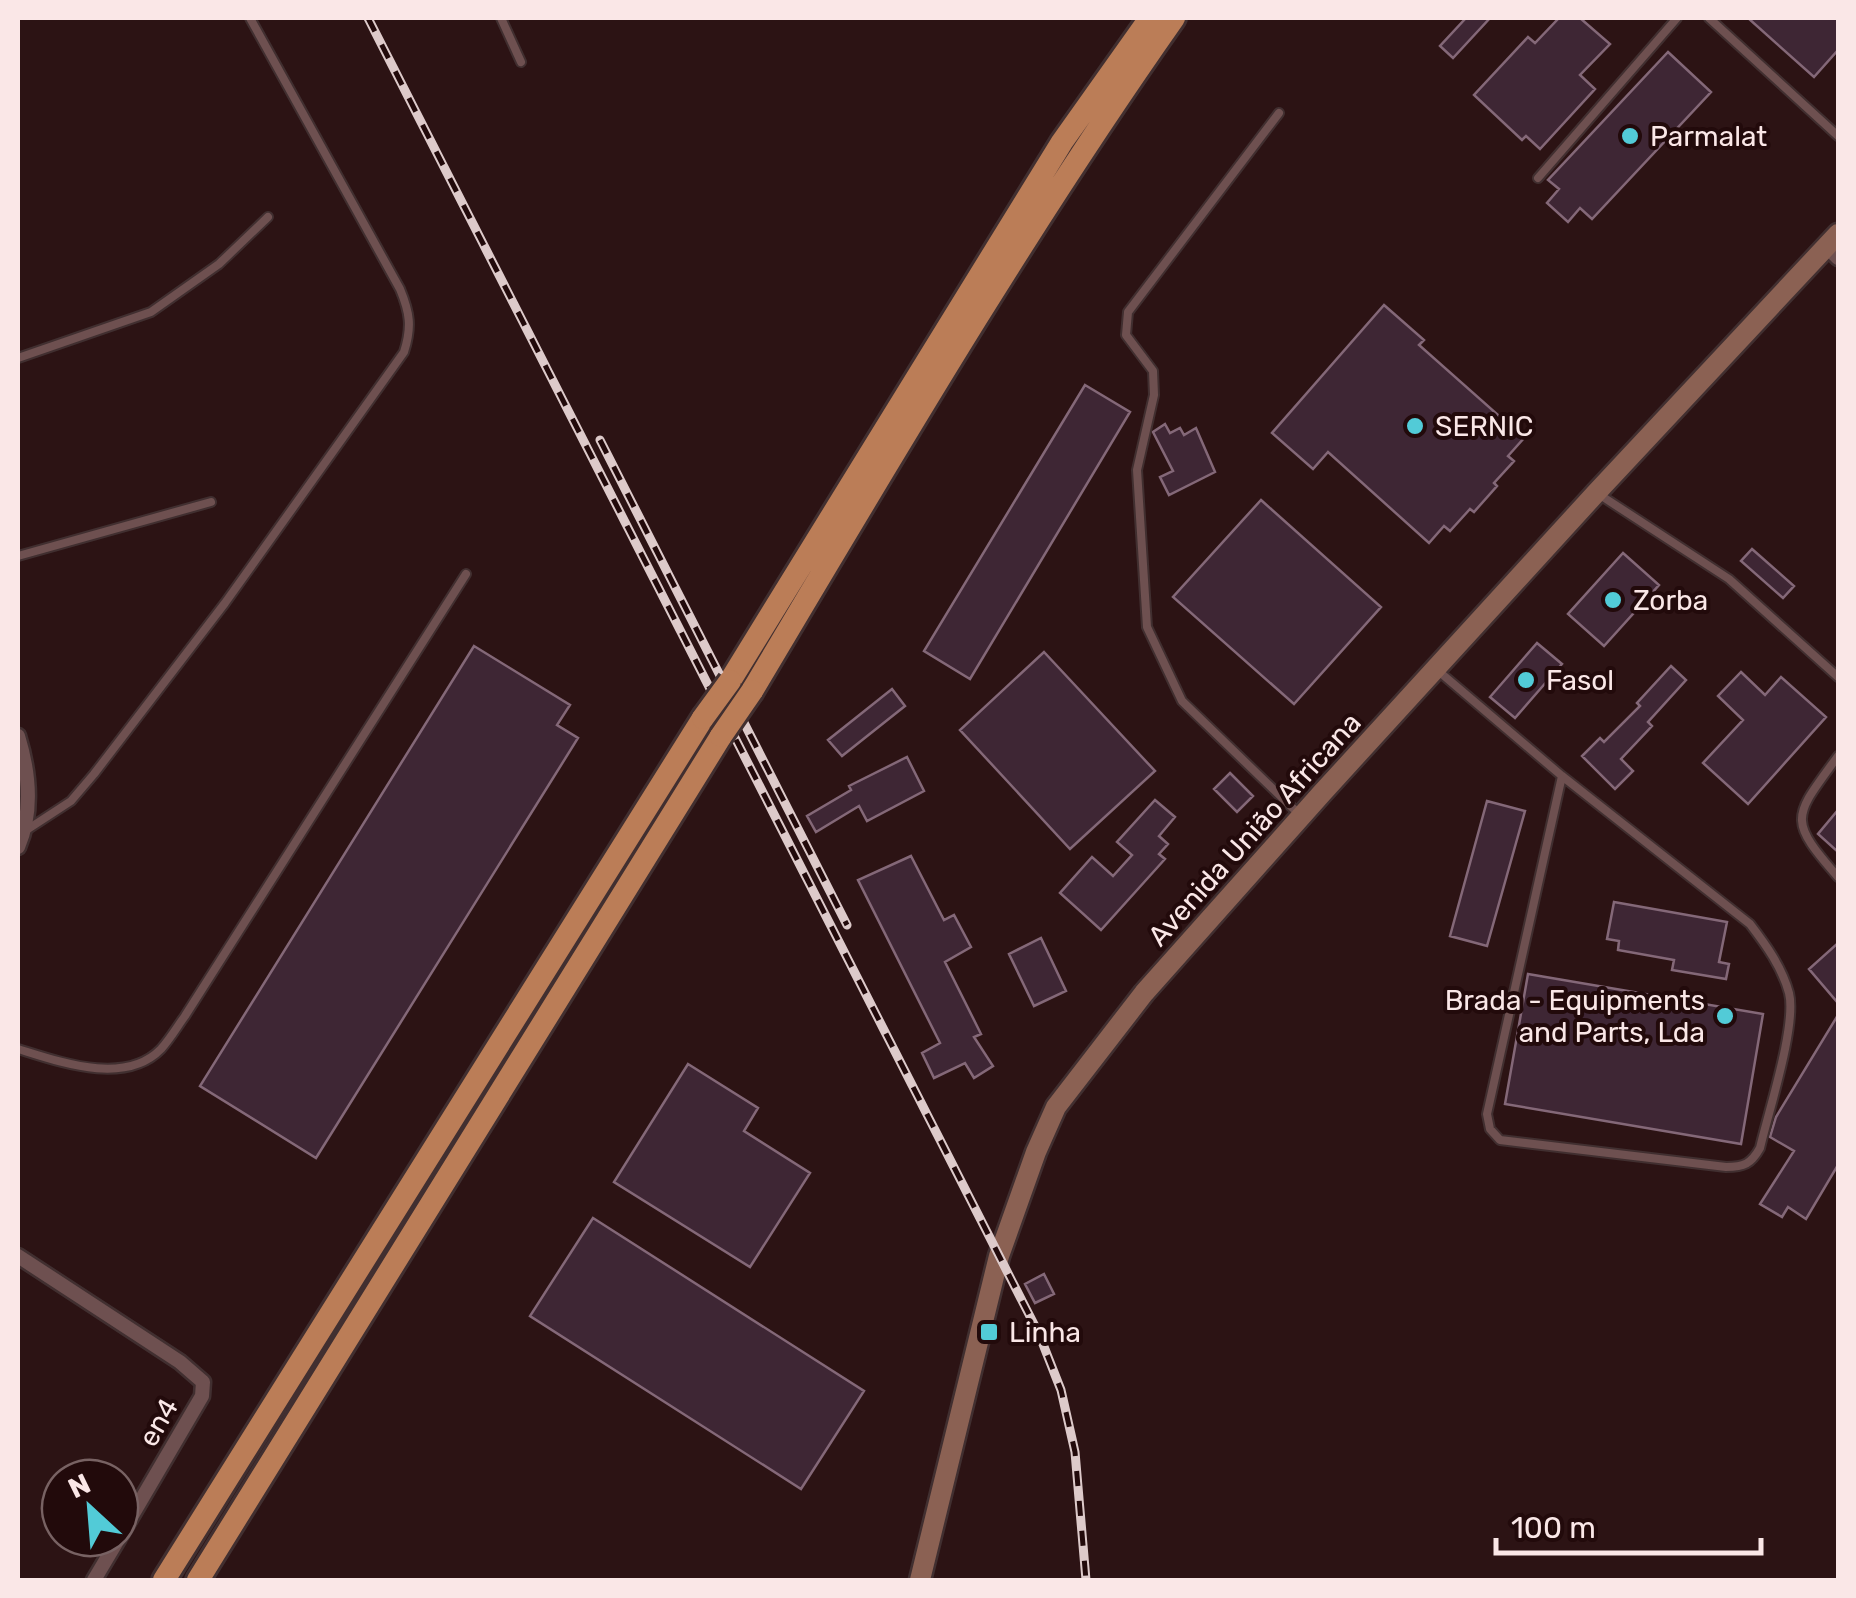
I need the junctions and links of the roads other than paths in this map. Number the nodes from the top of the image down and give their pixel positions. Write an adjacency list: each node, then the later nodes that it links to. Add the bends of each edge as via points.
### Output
1 (250, 18): 24 (lane, via 400,289 411,331 404,352 158,691 71,801)
2 (501, 18): 7 (lane)
3 (1150, 18): 32 (highway, bridge, via 1062,142)
4 (1174, 18): 33 (highway, bridge, via 995,286)
5 (1677, 18): 10 (lane)
6 (1710, 18): 9 (lane)
7 (521, 62)
8 (1278, 113): 23 (lane, via 1128,312 1126,335 1153,371 1137,470 1148,627 1182,701)
9 (1838, 136)
10 (1538, 178)
11 (268, 217): 13 (lane, via 219,264 151,312)
12 (1835, 247): 14 (main road, Avenida União Africana)
13 (18, 358)
14 (1596, 492): 18 (main road, Avenida União Africana); 19 (lane, via 1729,579)
15 (211, 502): 16 (lane)
16 (18, 556)
17 (466, 574): 27 (lane, via 160,1050 138,1065 110,1070)
18 (1436, 669): 22 (lane); 23 (main road, Avenida União Africana)
19 (1838, 678)
20 (18, 736): 24 (street, via 29,799)
21 (1838, 756): 26 (lane, via 1800,816 1807,842)
22 (1562, 776): 22 (lane, via 1750,924 1780,970 1790,997 1788,1031 1760,1148 1743,1167 1500,1140 1490,1129 1487,1114)
23 (1301, 816): 34 (main road, Avenida União Africana, via 1144,993 1056,1107 1000,1256)
24 (25, 831): 25 (street)
25 (18, 848)
26 (1838, 877)
27 (18, 1049)
28 (18, 1256): 29 (street, en4, via 203,1382 202,1396)
29 (140, 1503)
30 (107, 1558): 31 (street, en4)
31 (94, 1580)
32 (164, 1580)
33 (198, 1580)
34 (920, 1580)

